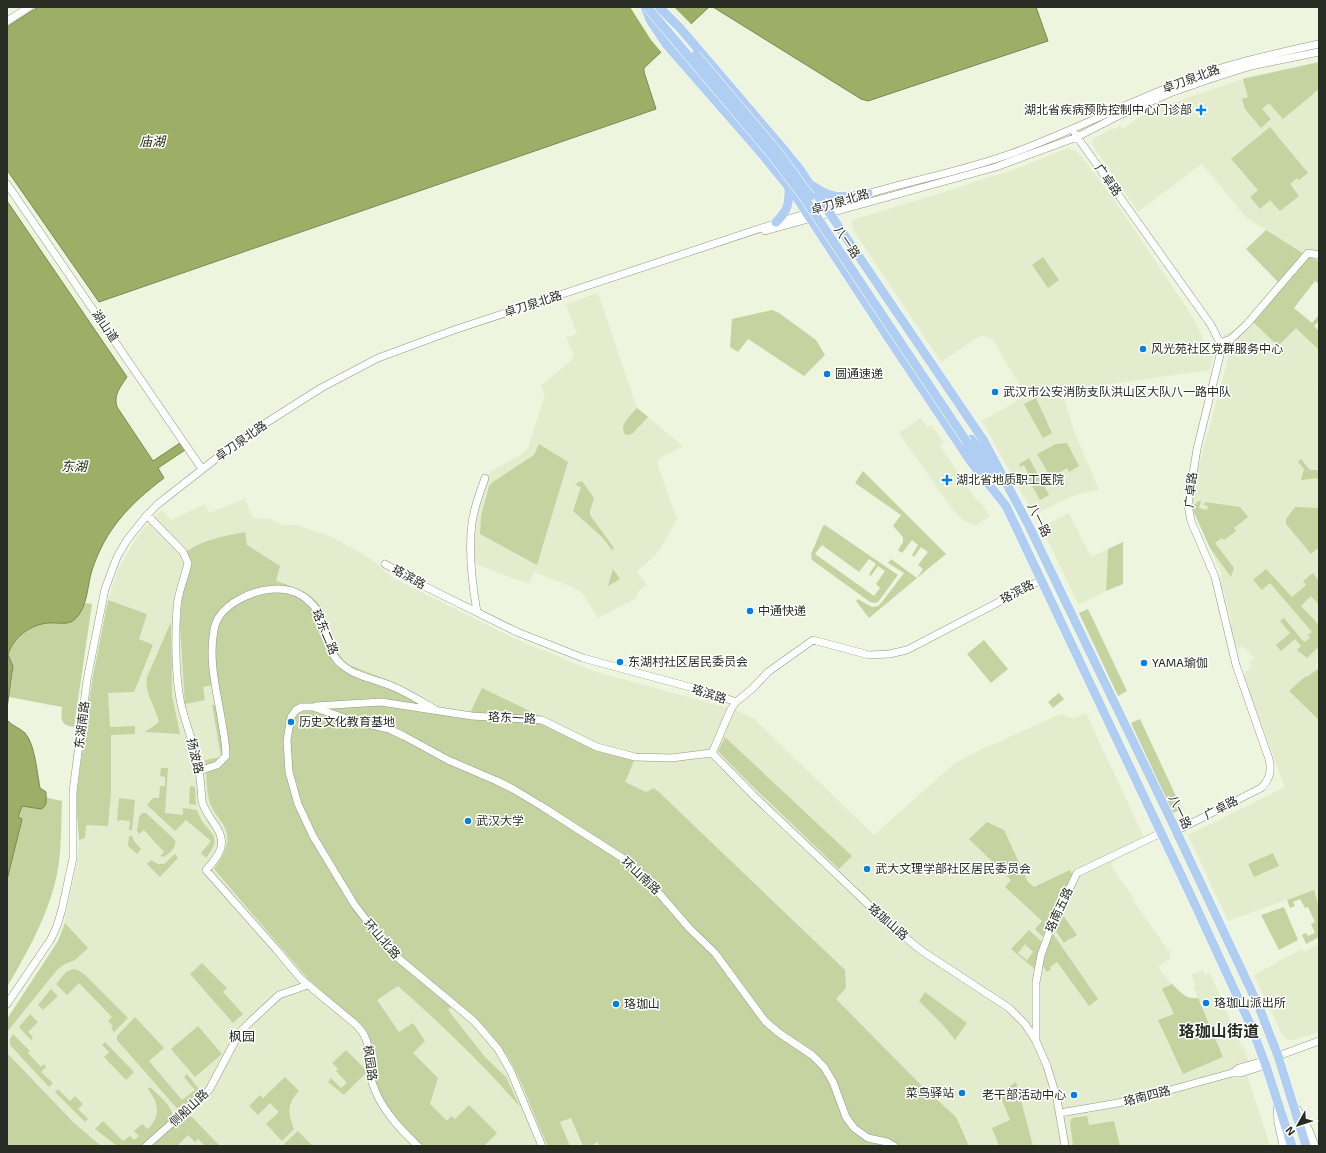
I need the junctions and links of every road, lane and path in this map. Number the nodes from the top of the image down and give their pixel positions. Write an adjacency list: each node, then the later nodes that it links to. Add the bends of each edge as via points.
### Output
1 (29, 7): 5 (street)
2 (646, 7): 12 (main road, 八一路, via 650,20 666,44); 22 (main road, 八一路, bridge, via 772,155 803,196)
3 (655, 7): 22 (main road, 八一路, bridge, via 788,165)
4 (659, 7): 11 (main road, 八一路, via 680,28)
5 (7, 21)
6 (1319, 44): 8 (street, 卓刀泉北路, via 1248,60 1203,74)
7 (1319, 52): 9 (street, 卓刀泉北路, via 1251,66 1207,80 1131,110)
8 (1072, 129): 9 (street, 广卓路); 13 (street, 卓刀泉北路, via 999,158)
9 (1077, 137): 14 (street, 卓刀泉北路, via 996,167); 20 (street, 广卓路, via 1211,325)
10 (7, 184): 23 (street, 湖山道)
11 (810, 184): 13 (main road, via 820,192 833,197); 14 (main road, 八一路)
12 (789, 188): 15 (main road, 八一路); 16 (main road, via 787,209)
13 (868, 194): 14 (street, 卓刀泉北路)
14 (826, 210): 15 (street, 卓刀泉北路); 18 (main road, 八一路)
15 (809, 216): 16 (street, 卓刀泉北路); 19 (main road, 八一路); 21 (street, 卓刀泉北路)
16 (776, 222): 21 (street, 卓刀泉北路, via 416,343)
17 (1319, 255): 20 (street, via 1308,253 1238,332 1229,340)
18 (894, 308): 19 (main road); 25 (main road, 八一路, via 976,429)
19 (876, 320): 26 (main road, 八一路, via 971,462)
20 (1220, 343): 36 (street, 广卓路, via 1220,361 1197,449 1188,505 1191,521 1215,577 1234,659 1267,752 1271,771 1269,779 1261,788)
21 (363, 366): 23 (street, 卓刀泉北路, via 296,403)
22 (969, 441): 25 (main road, 八一路); 26 (main road, 八一路)
23 (202, 469): 27 (street, 东湖南路)
24 (485, 478): 30 (street, via 475,508 472,534 471,572)
25 (1013, 496): 36 (main road, 八一路)
26 (1006, 506): 29 (main road, 八一路)
27 (147, 516): 35 (street, 扬波路, via 183,552 188,563 177,605 177,659 181,703); 42 (street, 东湖南路, via 130,535 120,553 103,597 87,680 73,792 73,858 62,910 51,939)
28 (385, 564): 30 (street, 珞滨路)
29 (1041, 580): 31 (street, 珞滨路, via 902,652 875,655 813,640 768,672); 37 (main road, 八一路)
30 (477, 612): 31 (street, 珞滨路, via 517,632 583,658)
31 (736, 702): 34 (street)
32 (309, 707): 33 (street, 珞东一路, via 381,702); 52 (street, 环山北路, via 296,710 292,715 288,740 294,790 306,824 354,904 386,946 474,1021 498,1049 511,1072); 53 (street, 环山南路, via 389,729 404,736 448,760 497,781 624,859 645,877 715,954 765,1021 824,1066 846,1117 854,1128 868,1138)
33 (436, 710): 34 (street, 珞东一路, via 472,716 542,720 597,747 635,757 671,758); 35 (street, 珞东二路, via 393,686 356,674 341,664 332,653 317,610 305,598 280,589 259,592 229,607 221,613 216,622 212,639 212,664 226,756 217,765)
34 (712, 752): 43 (street, 珞珈山路, via 750,792 890,925 927,954 1009,1008 1025,1024)
35 (199, 771): 38 (street, 扬波路, via 204,808 219,831 222,841 219,854 206,870)
36 (1176, 831): 45 (main road, 八一路, via 1259,1007)
37 (1161, 833): 43 (street, 珞南五路, via 1077,873 1051,927 1041,955 1036,982); 46 (main road, 八一路, via 1251,1026)
38 (295, 973): 39 (street, 枫园路)
39 (301, 979): 40 (street, 枫园路); 41 (street)
40 (308, 985): 41 (street, 侧船山路); 51 (street, 枫园路, via 362,1031 368,1045 371,1076 379,1099 394,1121)
41 (296, 989): 50 (street, 侧船山路, via 276,997 240,1032 209,1090)
42 (7, 1004)
43 (1036, 1041): 49 (street, 珞珈山路, via 1047,1066)
44 (1319, 1041): 45 (street)
45 (1278, 1056): 47 (main road, 八一路)
46 (1265, 1063): 48 (main road, 八一路); 49 (street, 珞南四路, via 1240,1068 1232,1073 1152,1095)
47 (1291, 1097): 57 (main road, 八一路); 58 (street)
48 (1277, 1101): 55 (street, via 1278,1122); 56 (main road, 八一路)
49 (1060, 1113): 54 (street, 珞珈山路)
50 (146, 1146)
51 (418, 1146)
52 (542, 1146)
53 (894, 1146)
54 (1065, 1146)
55 (1284, 1146)
56 (1292, 1146)
57 (1306, 1146)
58 (1315, 1146)

